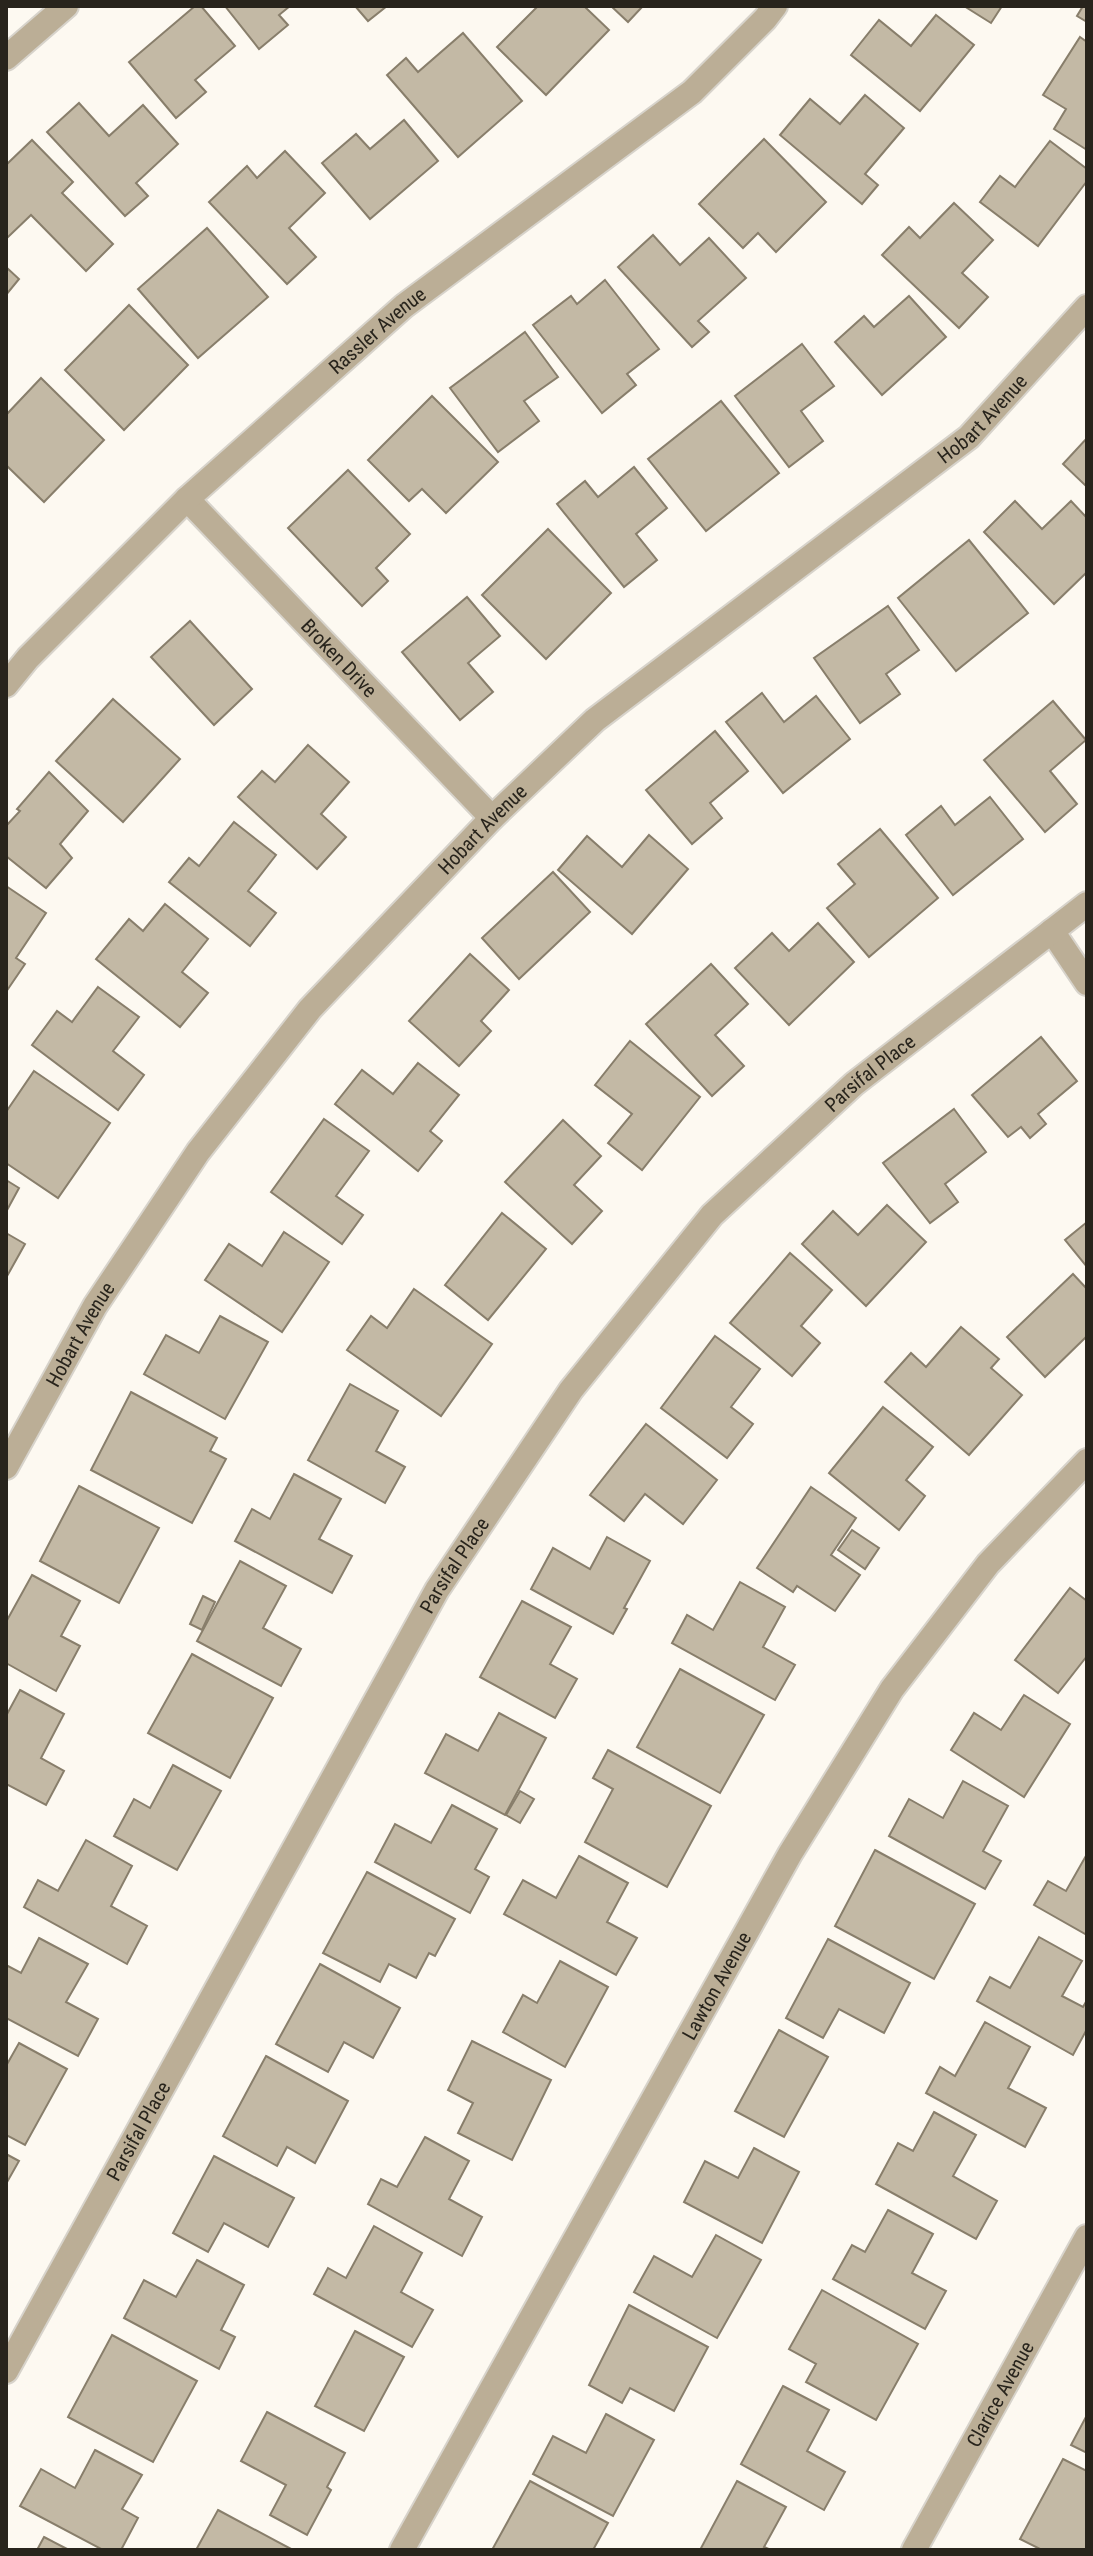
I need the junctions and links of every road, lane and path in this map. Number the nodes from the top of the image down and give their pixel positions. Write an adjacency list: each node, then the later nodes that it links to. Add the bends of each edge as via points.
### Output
1 (66, 6): 3 (street)
2 (775, 6): 5 (street, Rassler Avenue, via 692,92 404,306)
3 (6, 58)
4 (1087, 307): 7 (street, Hobart Avenue, via 969,437 595,720)
5 (187, 499): 6 (street, Rassler Avenue); 7 (street, Broken Drive)
6 (6, 685)
7 (492, 818): 12 (street, Hobart Avenue, via 310,1009 198,1152 95,1306)
8 (1087, 904): 9 (street, Parsifal Place)
9 (1052, 931): 10 (street); 14 (street, Parsifal Place, via 854,1084 712,1215 571,1390 437,1590)
10 (1087, 983)
11 (1087, 1461): 15 (street, Lawton Avenue, via 988,1564 892,1689 790,1854)
12 (6, 1467)
13 (1087, 2237): 16 (street, Clarice Avenue)
14 (6, 2371)
15 (402, 2550)
16 (914, 2550)

